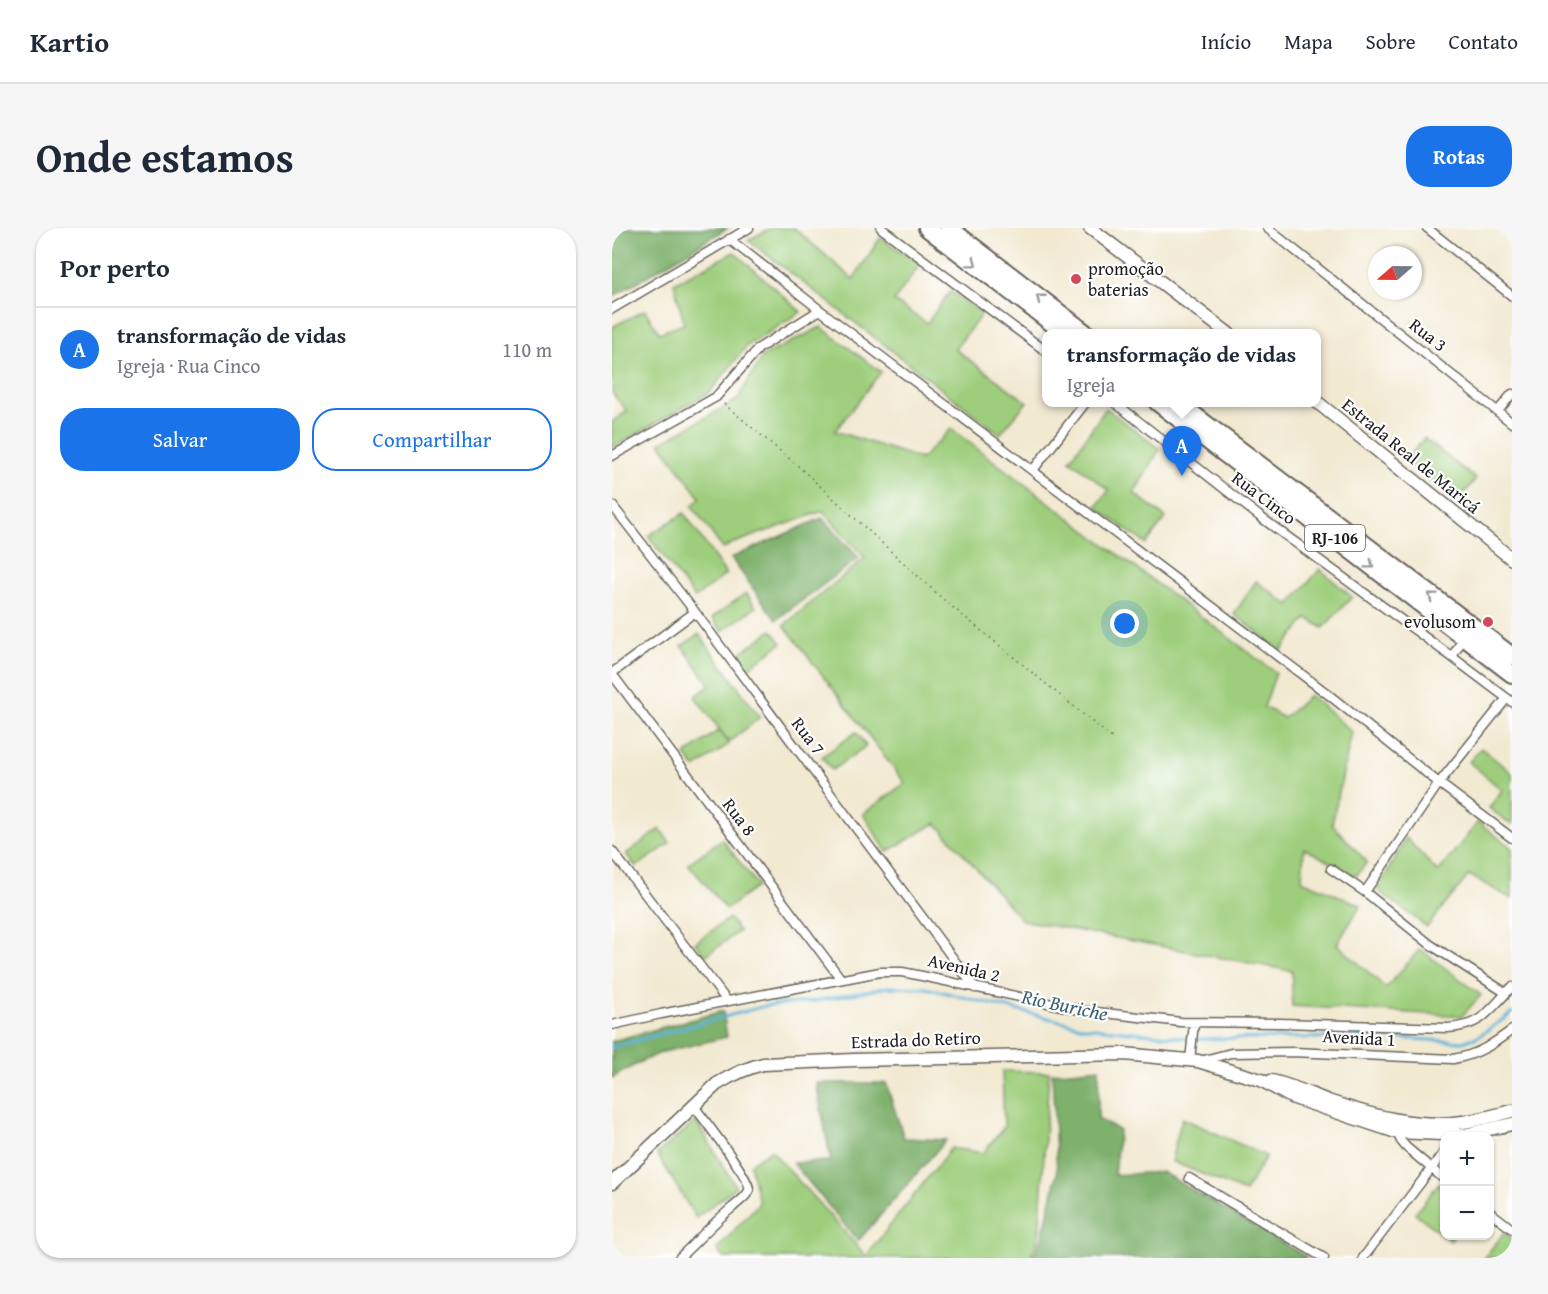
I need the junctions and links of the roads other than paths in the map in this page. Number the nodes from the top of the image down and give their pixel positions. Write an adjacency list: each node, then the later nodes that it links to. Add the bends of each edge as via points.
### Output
1 (749, 228): 8 (street)
2 (880, 228): 15 (street)
3 (927, 228): 12 (highway, one-way to 12)
4 (949, 228): 13 (highway, one-way to 4)
5 (1090, 228): 14 (street)
6 (1267, 228): 22 (street, Rua 3)
7 (1427, 228): 9 (street)
8 (729, 239): 10 (street); 11 (street)
9 (1512, 296)
10 (612, 309)
11 (820, 310): 24 (street, via 759,348 716,398); 25 (street)
12 (1061, 329)
13 (1082, 329)
14 (1224, 329)
15 (1042, 348)
16 (1512, 394): 22 (street)
17 (1321, 405): 27 (street, Estrada Real de Maricá)
18 (1082, 407): 25 (street)
19 (1120, 407): 31 (street, Rua Cinco, via 1259,516)
20 (1164, 407): 29 (highway, RJ-106, one-way to 29)
21 (1185, 407): 30 (highway, RJ-106, one-way to 21)
22 (1498, 411): 23 (street, Rua 3)
23 (1512, 423)
24 (612, 456)
25 (1033, 470): 35 (street)
26 (612, 504): 28 (street, Rua 7)
27 (1512, 559)
28 (695, 612): 32 (street); 41 (street, Rua 7)
29 (1464, 637): 31 (street); 33 (highway, RJ-106)
30 (1512, 656)
31 (1452, 657): 34 (street, Rua Cinco)
32 (612, 674): 40 (street, Rua 8)
33 (1512, 674)
34 (1509, 700): 35 (street)
35 (1438, 783): 36 (street); 39 (street)
36 (1512, 838)
37 (612, 851): 43 (street)
38 (1331, 869): 39 (street)
39 (1365, 892): 42 (street, via 1431,945)
40 (841, 979): 41 (street, Avenida 2, via 902,972); 43 (street, Avenida 2)
41 (975, 988): 45 (street, Avenida 2)
42 (1509, 990): 45 (street, Avenida 2, via 1480,1019 1462,1028 1280,1023)
43 (727, 1001): 44 (street, Avenida 2)
44 (612, 1025)
45 (1193, 1028): 47 (street)
46 (1512, 1030): 47 (street, Avenida 1, via 1484,1050 1453,1059 1277,1052 1231,1053)
47 (1194, 1061): 48 (street, Estrada do Retiro); 49 (street, Estrada do Retiro, via 1124,1054 763,1064 717,1084)
48 (1261, 1080): 51 (street, Estrada do Retiro); 54 (street, Estrada do Retiro, via 1291,1097)
49 (694, 1106): 62 (street, Estrada do Retiro); 65 (street, via 742,1173 749,1191)
50 (1512, 1111): 52 (street, Estrada do Retiro)
51 (1391, 1119): 52 (street, Estrada do Retiro, via 1432,1124); 54 (street)
52 (1464, 1122): 55 (street)
53 (1512, 1124): 56 (street, Estrada do Retiro)
54 (1396, 1132): 57 (street, Estrada do Retiro); 59 (street, via 1406,1147)
55 (1460, 1132)
56 (1476, 1132)
57 (1440, 1135)
58 (1440, 1157): 59 (street)
59 (1431, 1168): 60 (street); 67 (street)
60 (1440, 1176)
61 (1189, 1178): 66 (street)
62 (612, 1183)
63 (1494, 1215): 64 (street)
64 (1512, 1229)
65 (680, 1258)
66 (1324, 1258)
67 (1363, 1258)

